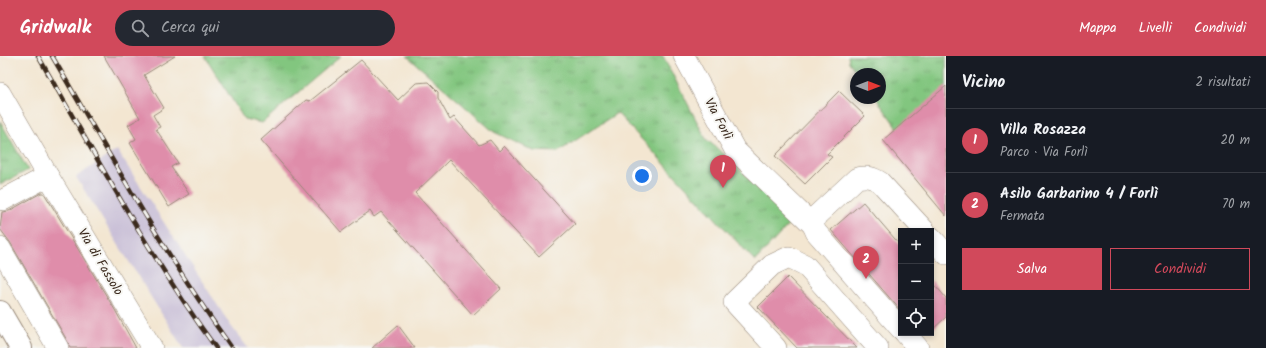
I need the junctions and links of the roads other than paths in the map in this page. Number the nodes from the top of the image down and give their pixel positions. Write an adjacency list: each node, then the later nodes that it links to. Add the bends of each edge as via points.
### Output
1 (684, 56): 5 (street, Via Forlì, via 735,150)
2 (0, 93): 3 (street, Via di Fassolo)
3 (48, 176): 4 (street); 15 (street, Via di Fassolo)
4 (3, 200)
5 (813, 225): 6 (street, via 816,216 857,178 865,176 880,182); 11 (street, Via Forlì, via 816,232)
6 (922, 228)
7 (934, 241): 9 (street)
8 (0, 248): 14 (street)
9 (946, 254)
10 (0, 312): 13 (main road)
11 (898, 326)
12 (908, 336): 18 (street)
13 (21, 348)
14 (58, 348)
15 (152, 348)
16 (776, 348): 17 (street, via 734,302 772,265 789,257 805,265)
17 (878, 348)
18 (918, 348)

